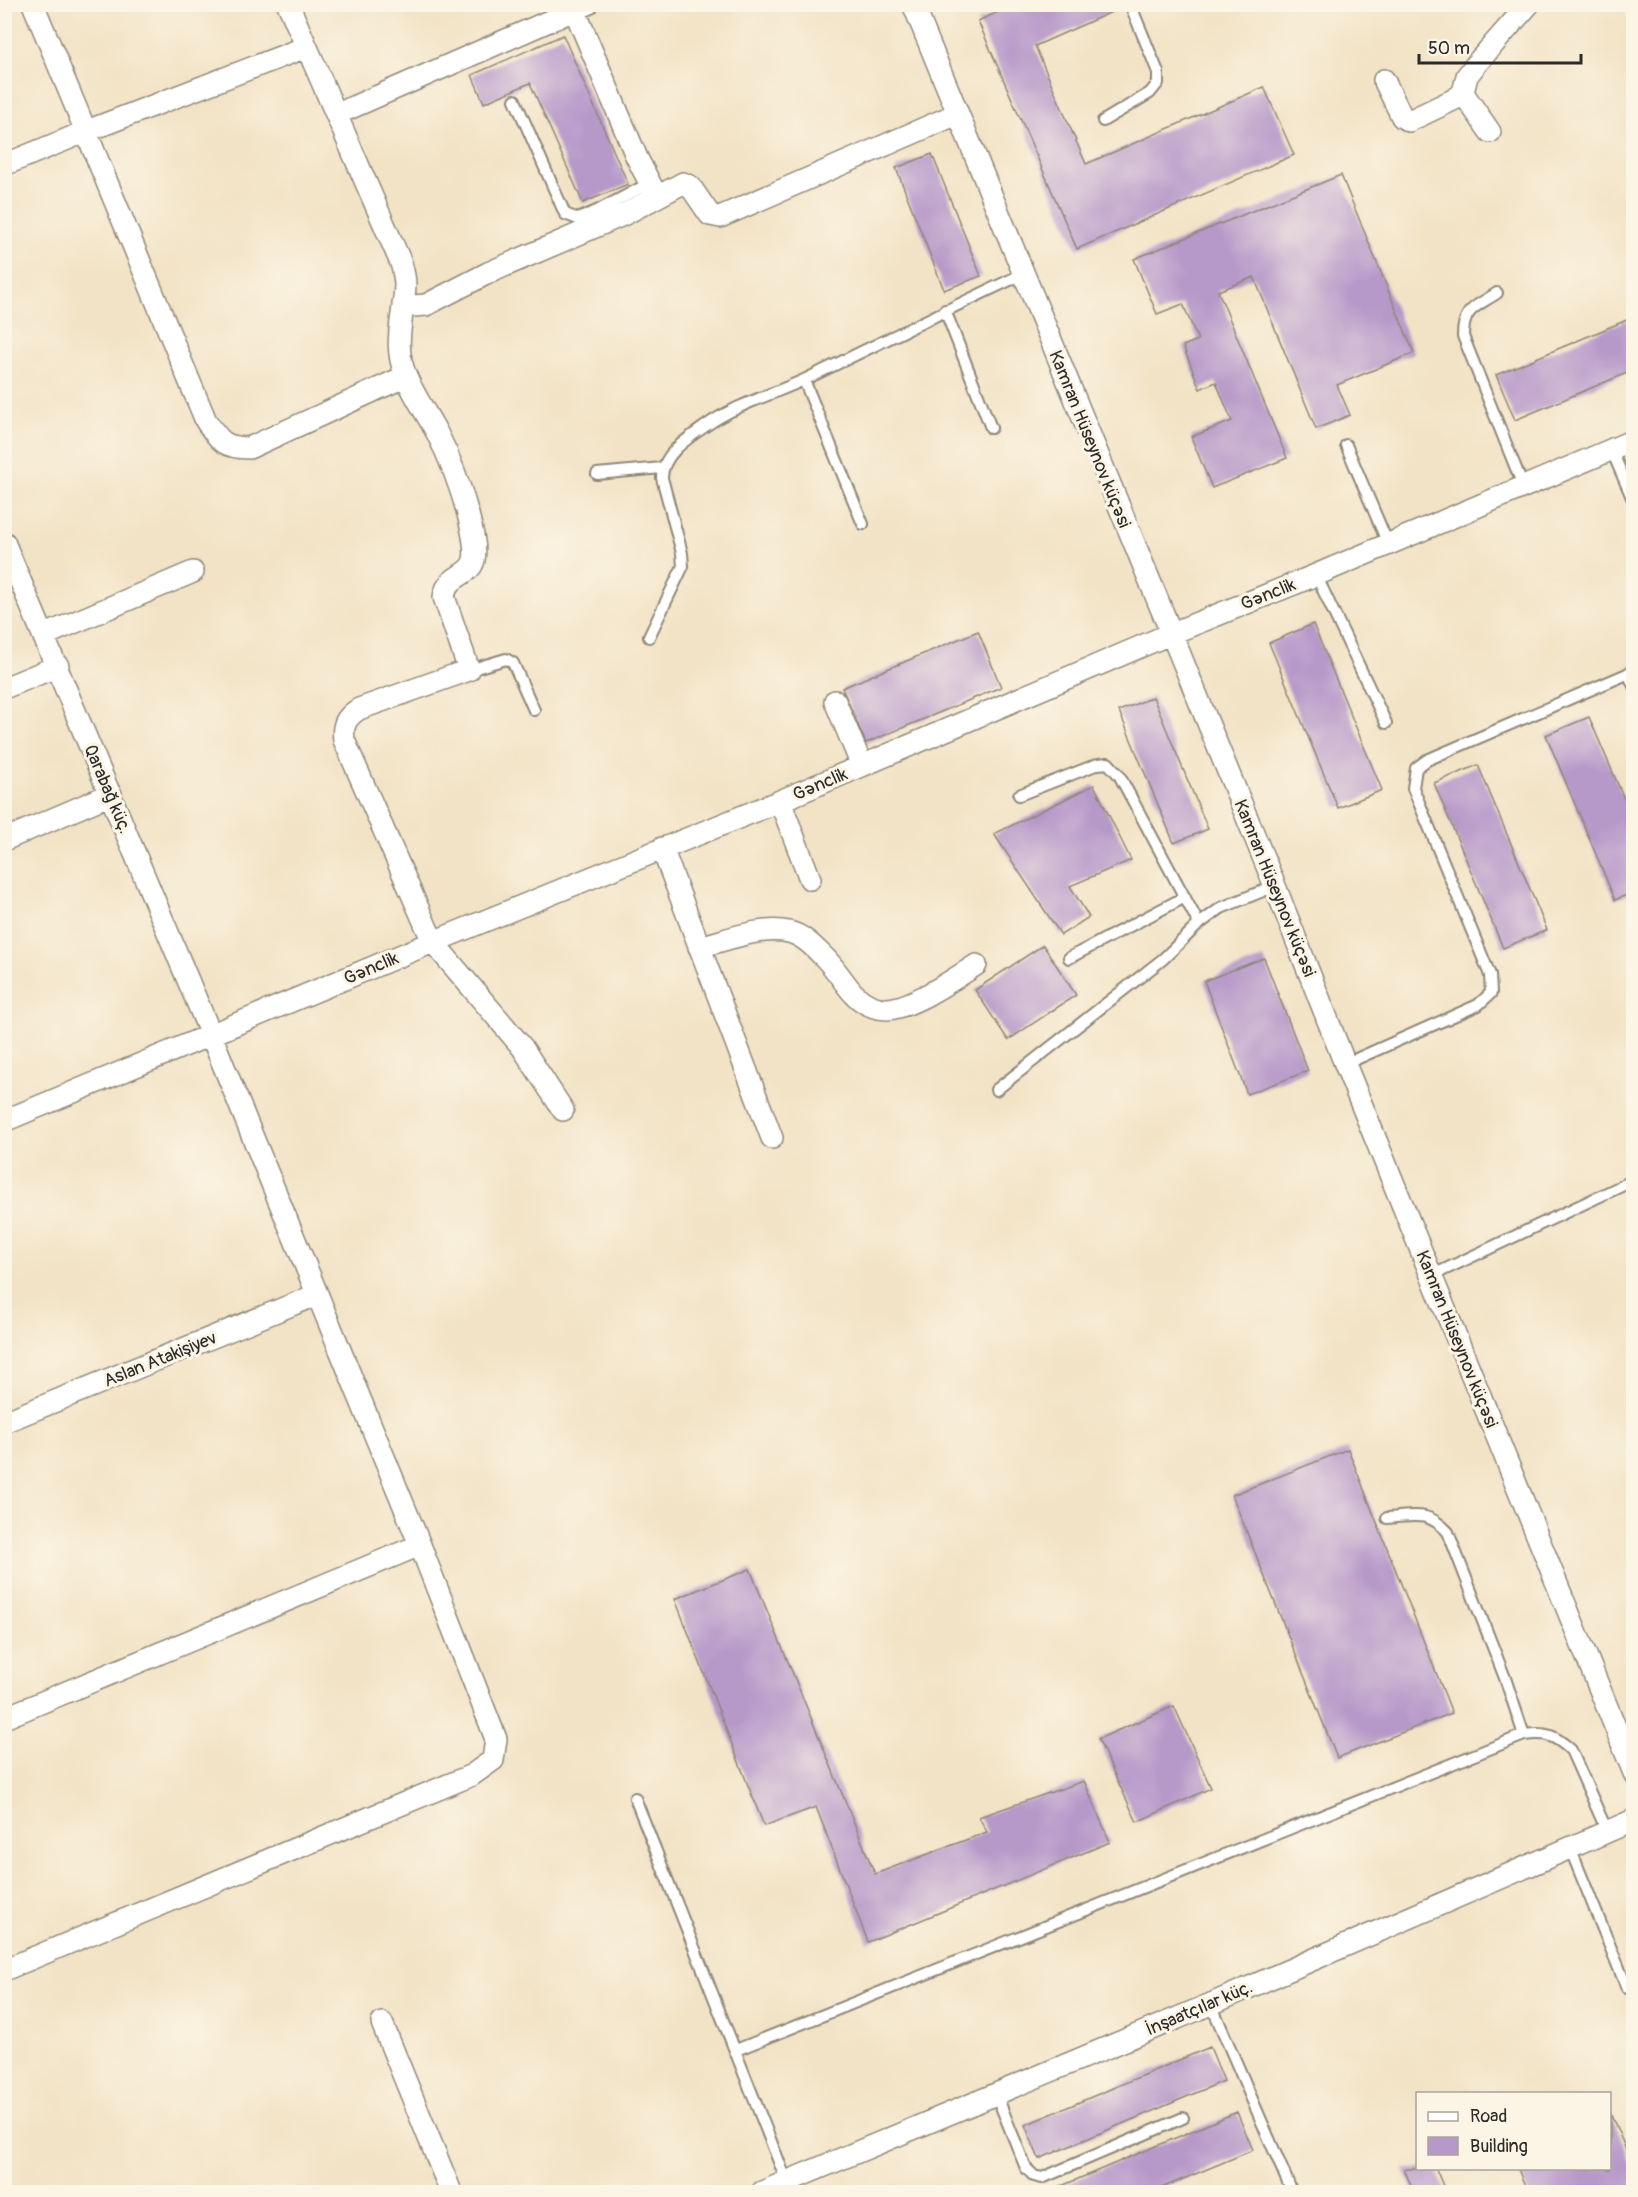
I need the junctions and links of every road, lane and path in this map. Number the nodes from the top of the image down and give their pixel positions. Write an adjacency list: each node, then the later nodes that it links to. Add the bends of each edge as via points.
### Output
1 (33, 4): 14 (street)
2 (288, 4): 7 (street)
3 (913, 4): 12 (street, Kamran Hüseynov küçəsi)
4 (1130, 4): 13 (lane, via 1158,72 1158,83 1150,93)
5 (1529, 4): 9 (street, via 1467,76)
6 (578, 6): 11 (street); 17 (street, via 637,158)
7 (306, 47): 11 (street); 14 (street)
8 (1384, 80): 9 (street, via 1402,117 1409,121)
9 (1463, 93): 15 (street)
10 (515, 100): 17 (lane, via 565,214 578,219)
11 (337, 114): 20 (street, via 401,263 405,283)
12 (957, 114): 17 (street, via 720,217 710,215 690,186 682,183); 18 (street, Kamran Hüseynov küçəsi)
13 (1103, 121)
14 (87, 131): 16 (street); 22 (street, via 206,421 218,439 231,448 249,448)
15 (1490, 132)
16 (4, 165)
17 (653, 189): 20 (street, via 625,214 488,273 426,305)
18 (1023, 274): 21 (lane); 37 (street, Kamran Hüseynov küçəsi)
19 (1497, 293): 30 (lane, via 1468,312 1463,321 1463,336)
20 (403, 304): 22 (street, via 398,351)
21 (945, 310): 23 (lane); 24 (lane)
22 (406, 376): 41 (street, via 457,474 471,528 474,561 445,587 444,597)
23 (804, 380): 28 (lane, via 719,417 674,451); 32 (lane)
24 (991, 428)
25 (1634, 440): 27 (street, Gənclik)
26 (1346, 444): 34 (lane)
27 (1611, 449): 30 (street, Gənclik); 31 (lane)
28 (662, 468): 29 (lane); 39 (lane, via 683,566)
29 (597, 474)
30 (1523, 486): 34 (street, Gənclik)
31 (1634, 502)
32 (863, 524)
33 (4, 542): 38 (street, Qarabağ küç.)
34 (1388, 544): 36 (street, Gənclik)
35 (193, 572): 38 (street)
36 (1316, 575): 37 (street, Gənclik); 47 (lane)
37 (1170, 634): 48 (street, Gənclik); 55 (street, Kamran Hüseynov küçəsi)
38 (45, 635): 40 (street, Qarabağ küç.)
39 (649, 637)
40 (58, 666): 44 (street); 49 (street, Qarabağ küç.)
41 (469, 670): 46 (lane, via 506,659 513,663); 58 (street, via 359,709 346,720 343,729 344,740)
42 (1631, 672): 43 (lane); 63 (lane, via 1416,768 1413,788 1490,975 1491,993 1478,1005)
43 (1634, 686)
44 (4, 688)
45 (835, 701): 48 (street)
46 (534, 710)
47 (1386, 723)
48 (862, 766): 51 (street, Gənclik)
49 (111, 794): 52 (street); 62 (street, Qarabağ küç.)
50 (1019, 795): 56 (lane, via 1108,763 1119,775)
51 (780, 801): 53 (street, Gənclik); 54 (street)
52 (4, 840)
53 (662, 848): 58 (street, Gənclik); 59 (street)
54 (810, 879)
55 (1275, 886): 57 (lane, via 1221,909); 63 (street, Kamran Hüseynov küçəsi)
56 (1185, 897): 57 (lane); 60 (lane)
57 (1199, 924): 64 (lane, via 1163,959)
58 (433, 942): 62 (street, Gənclik); 65 (street, via 522,1047)
59 (699, 947): 61 (street, via 761,931 789,932 808,942 828,961 855,995 869,1006 886,1009 929,993); 67 (street)
60 (1069, 958)
61 (976, 965)
62 (211, 1035): 66 (street, Gənclik); 70 (street, Qarabağ küç.)
63 (1345, 1064): 69 (street, Kamran Hüseynov küçəsi)
64 (996, 1090)
65 (563, 1110)
66 (4, 1121)
67 (772, 1138)
68 (1634, 1180): 69 (lane)
69 (1431, 1276): 76 (street, Kamran Hüseynov küçəsi)
70 (316, 1295): 71 (street, Aslan Atakişiyev); 73 (street, Qarabağ küç.)
71 (4, 1422)
72 (1387, 1518): 75 (lane, via 1419,1515 1438,1521 1448,1532)
73 (420, 1545): 74 (street); 81 (street, Qarabağ küç., via 496,1739 493,1760 462,1780)
74 (4, 1718)
75 (1524, 1734): 79 (lane, via 1543,1733 1571,1750); 85 (lane)
76 (1634, 1773)
77 (635, 1798): 85 (lane)
78 (1634, 1820): 79 (street, İnşaatçılar küç.)
79 (1607, 1831): 80 (street, İnşaatçılar küç.)
80 (1570, 1848): 82 (lane); 83 (street, İnşaatçılar küç.)
81 (4, 1970)
82 (1627, 1988)
83 (1211, 2004): 86 (street, İnşaatçılar küç.); 91 (lane)
84 (382, 2023): 89 (street)
85 (736, 2050): 88 (lane)
86 (996, 2094): 87 (lane, via 1026,2168 1042,2178); 88 (street, İnşaatçılar küç.)
87 (1183, 2118)
88 (787, 2182): 90 (street, İnşaatçılar küç.)
89 (451, 2193)
90 (762, 2193)
91 (1292, 2193)

